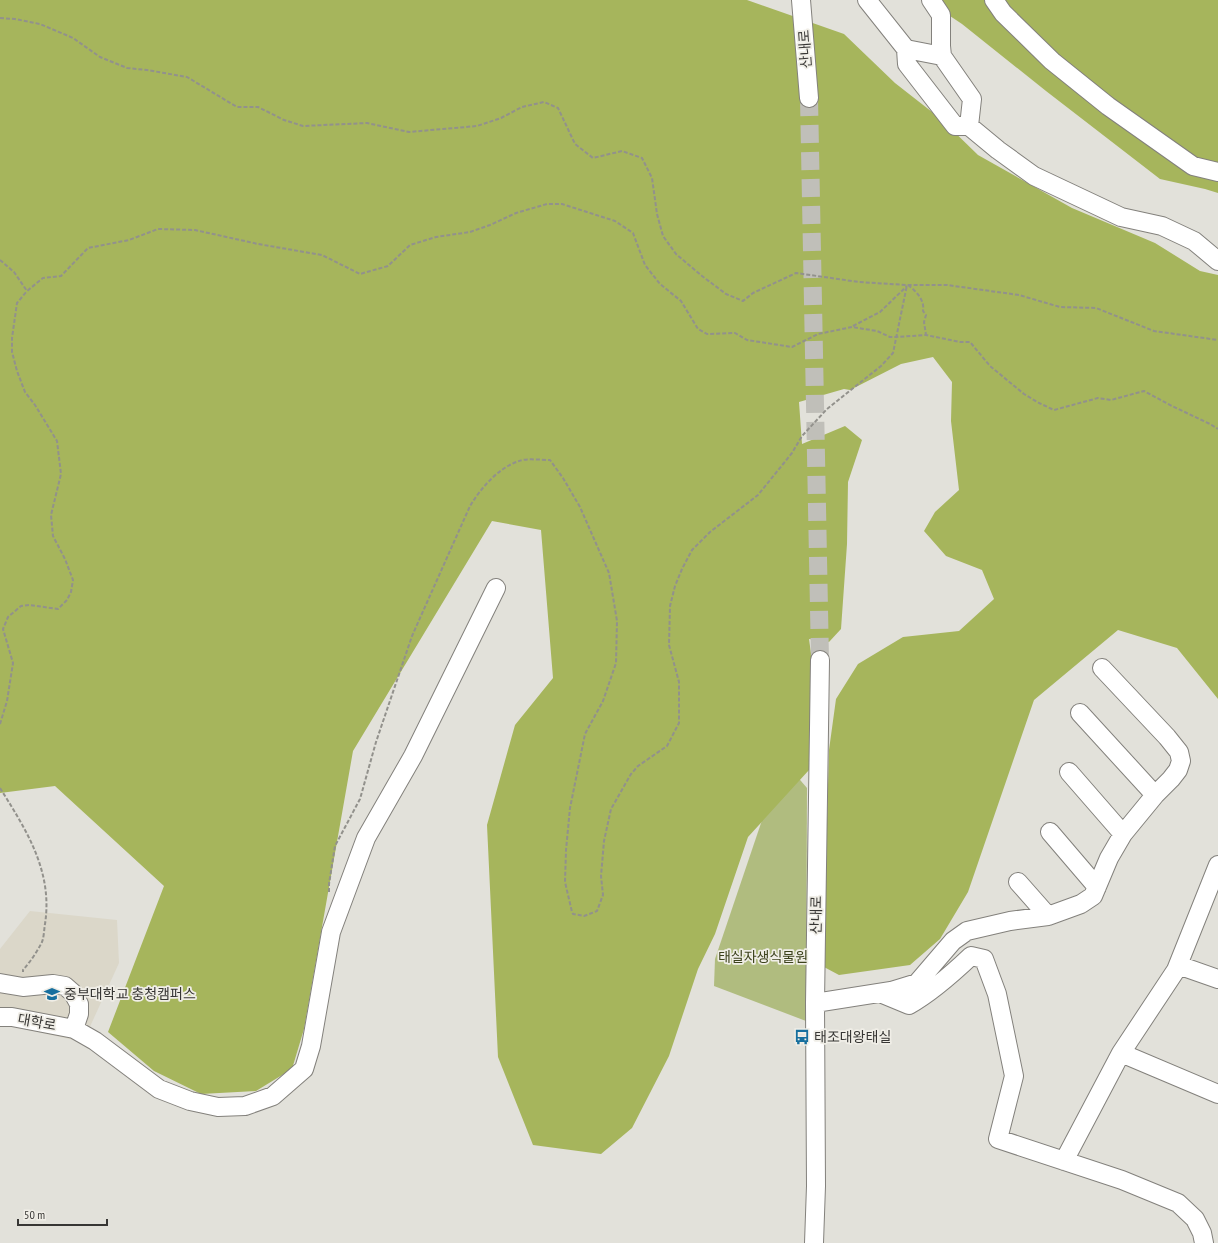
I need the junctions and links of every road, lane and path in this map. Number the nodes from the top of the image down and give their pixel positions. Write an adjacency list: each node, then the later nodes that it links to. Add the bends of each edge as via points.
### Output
1 (801, 0): 8 (street, 산내로)
2 (867, 0): 6 (street)
3 (931, 0): 7 (street, via 941,15)
4 (994, 0): 10 (street, via 1003,13 1052,61 1108,106 1193,166)
5 (0, 18): 13 (path, via 40,24 73,38 100,57 127,68 187,77 237,107 258,106 284,120 303,126 367,123 409,132 477,126 522,107 544,102 558,108 575,144 593,158 622,151 642,158 652,178 663,236 676,254 726,294 743,301 753,293 796,273 859,282)
6 (906, 49): 7 (street); 9 (street, via 907,64 955,126)
7 (942, 56): 9 (street, via 972,99)
8 (809, 98)
9 (969, 126): 12 (street, via 1034,176 1121,217 1162,226 1194,242)
10 (1218, 172)
11 (0, 260): 14 (path, via 14,272)
12 (1218, 261)
13 (907, 285): 15 (path, via 880,312); 16 (path, via 916,291 924,305); 17 (path); 18 (path, via 946,285 1019,295 1060,307 1096,308 1154,331)
14 (28, 291): 15 (path, via 43,278 61,276 88,248 129,240 158,229 195,230 322,255 360,274 388,266 410,245 436,237 470,232 516,213 547,204 562,204 615,221 633,233 645,265 660,284 681,301 698,329 707,334 735,333 748,340 792,347 818,334); 24 (path, via 17,303 12,352 25,392 57,442 61,474 51,515 53,536 73,580 67,600 58,609 21,606 8,617 4,629 13,663 7,701)
15 (852, 327): 17 (path)
16 (926, 335): 17 (path); 19 (path, via 970,342 990,366 1024,394 1054,410 1098,398 1111,400 1144,391)
17 (896, 337): 33 (path, via 893,353 881,366 827,409 802,436 758,495 710,532 692,550 682,569 670,606 669,645 679,682 679,723 667,746 638,766 631,774 611,809 604,842 602,895 597,911 584,916 573,914 565,882 566,850 570,808 585,734 603,701 616,663 617,621 609,573 580,507 550,460 519,460 499,472 480,489 470,506 412,636 376,742 360,799 335,846 328,884)
18 (1218, 340)
19 (1218, 429)
20 (496, 588): 42 (street, 대학로, via 413,756 366,838 331,932 312,1046 304,1069 273,1096 245,1106 218,1106 190,1101 159,1089 95,1041)
21 (820, 660): 40 (street, 산내로)
22 (1102, 668): 27 (street, via 1179,752 1181,761 1178,770)
23 (1080, 713): 27 (street)
24 (0, 724)
25 (1069, 772): 29 (street)
26 (0, 788): 38 (path, via 36,852 48,907 42,941 23,970)
27 (1155, 795): 29 (street)
28 (1050, 832): 32 (street)
29 (1123, 834): 32 (street)
30 (1218, 865): 35 (street)
31 (1018, 882): 34 (street)
32 (1097, 887): 34 (street, via 1092,896 1081,904)
33 (329, 898)
34 (1048, 916): 39 (street, via 1010,921 967,931 953,941 917,983)
35 (1178, 965): 36 (street); 43 (street)
36 (1218, 979)
37 (0, 984): 38 (street)
38 (24, 986): 42 (street, via 66,986 79,1004 80,1014)
39 (880, 993): 40 (street); 45 (street, via 909,1005 923,997 971,956 984,959 997,994 1014,1076 998,1139)
40 (815, 1003): 46 (street, 산내로)
41 (0, 1017): 42 (street, 대학로)
42 (74, 1029)
43 (1121, 1053): 44 (street); 45 (street)
44 (1218, 1094)
45 (1064, 1161): 47 (street, via 1122,1180 1178,1203 1195,1219)
46 (814, 1243)
47 (1204, 1243)

